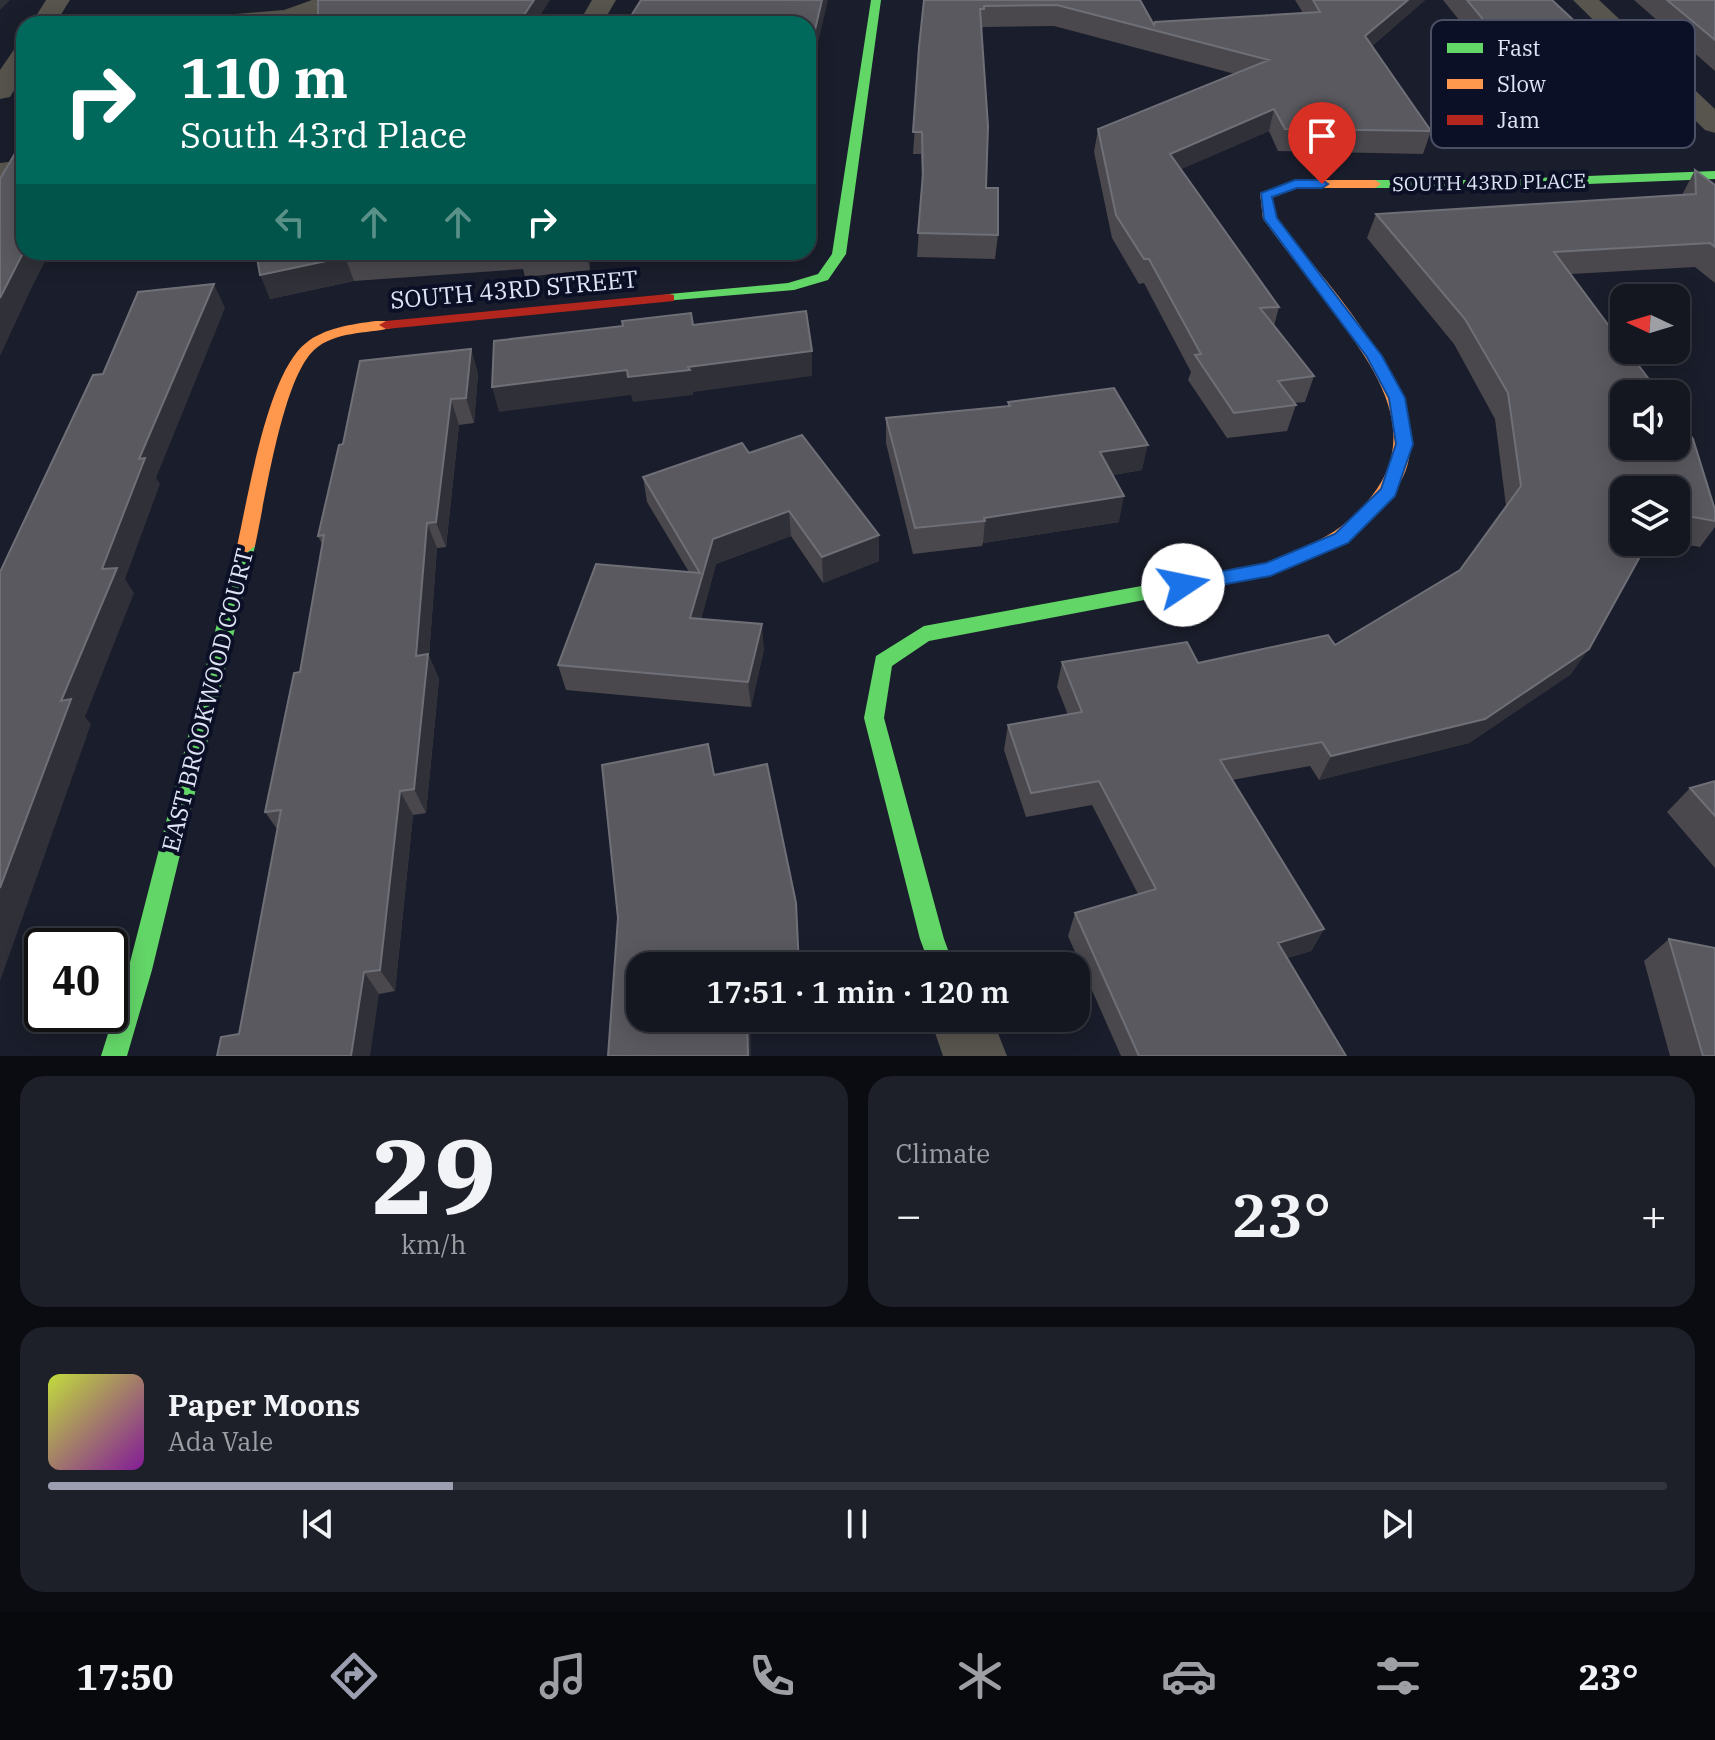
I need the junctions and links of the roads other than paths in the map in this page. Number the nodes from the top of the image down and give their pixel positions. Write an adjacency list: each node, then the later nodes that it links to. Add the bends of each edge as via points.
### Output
1 (876, 0): 11 (street, SOUTH 43RD STREET, via 839,254 823,277 789,287 352,328)
2 (1585, 0): 5 (street)
3 (321, 6): 4 (street)
4 (285, 16)
5 (1606, 20)
6 (16, 66): 7 (street)
7 (0, 91)
8 (1695, 105): 9 (street)
9 (1715, 124)
10 (1715, 175): 12 (street, SOUTH 43RD PLACE, via 1485,184 1295,184 1265,196 1270,219 1375,356 1397,398 1404,444 1389,492 1341,538 1270,569 924,634 883,662 874,718)
11 (308, 348): 14 (street, EAST BROOKWOOD COURT, via 287,379)
12 (937, 952)
13 (966, 1032): 15 (street)
14 (114, 1056)
15 (975, 1056)

